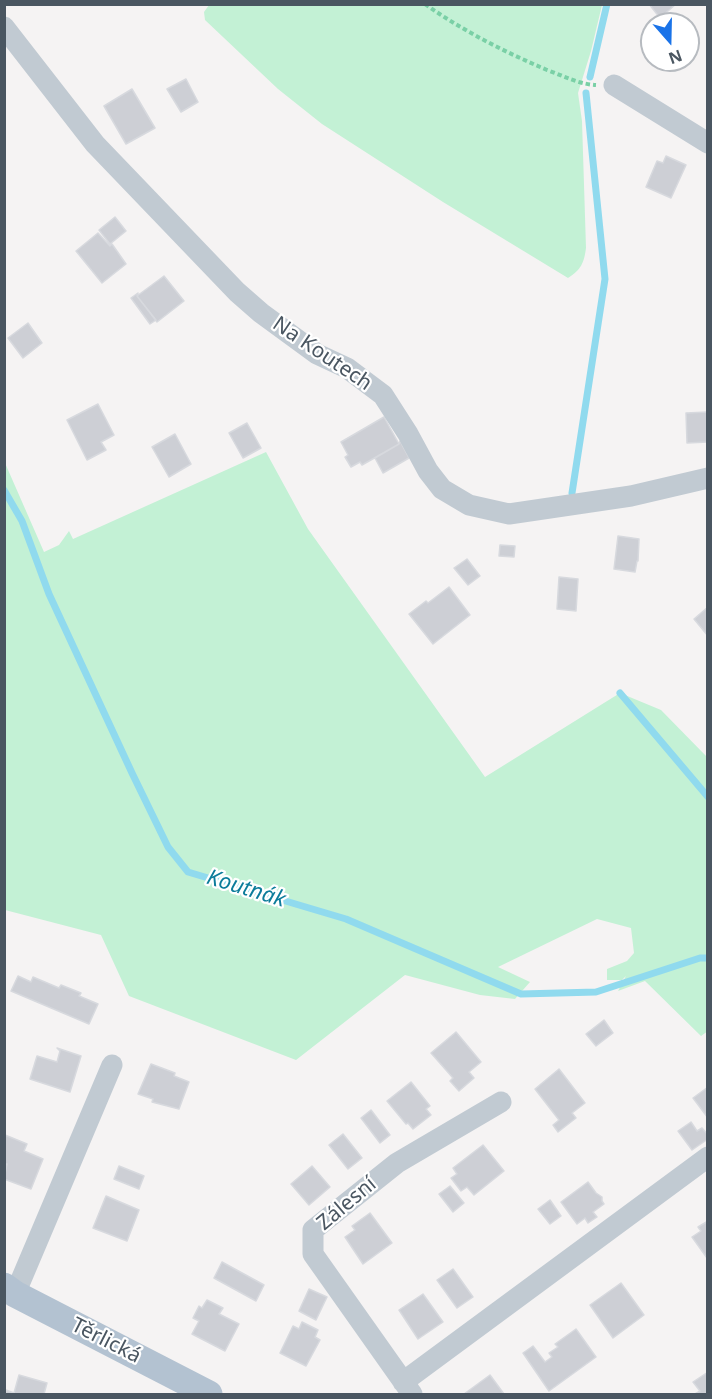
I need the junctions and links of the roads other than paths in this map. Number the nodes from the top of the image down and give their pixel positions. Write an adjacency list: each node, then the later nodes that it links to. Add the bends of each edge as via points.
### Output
1 (4, 27): 4 (street, Na Koutech, via 94,144 237,292 316,354 347,368 383,395 442,489 469,506 509,514 632,496)
2 (614, 85): 3 (street)
3 (708, 143)
4 (708, 478)
5 (112, 1065): 8 (street)
6 (501, 1102): 9 (street, Zálesní, via 397,1163 313,1230 314,1254)
7 (708, 1157): 9 (street, Zálesní)
8 (10, 1290): 10 (main road, Těrlická)
9 (408, 1388)
10 (209, 1395)

